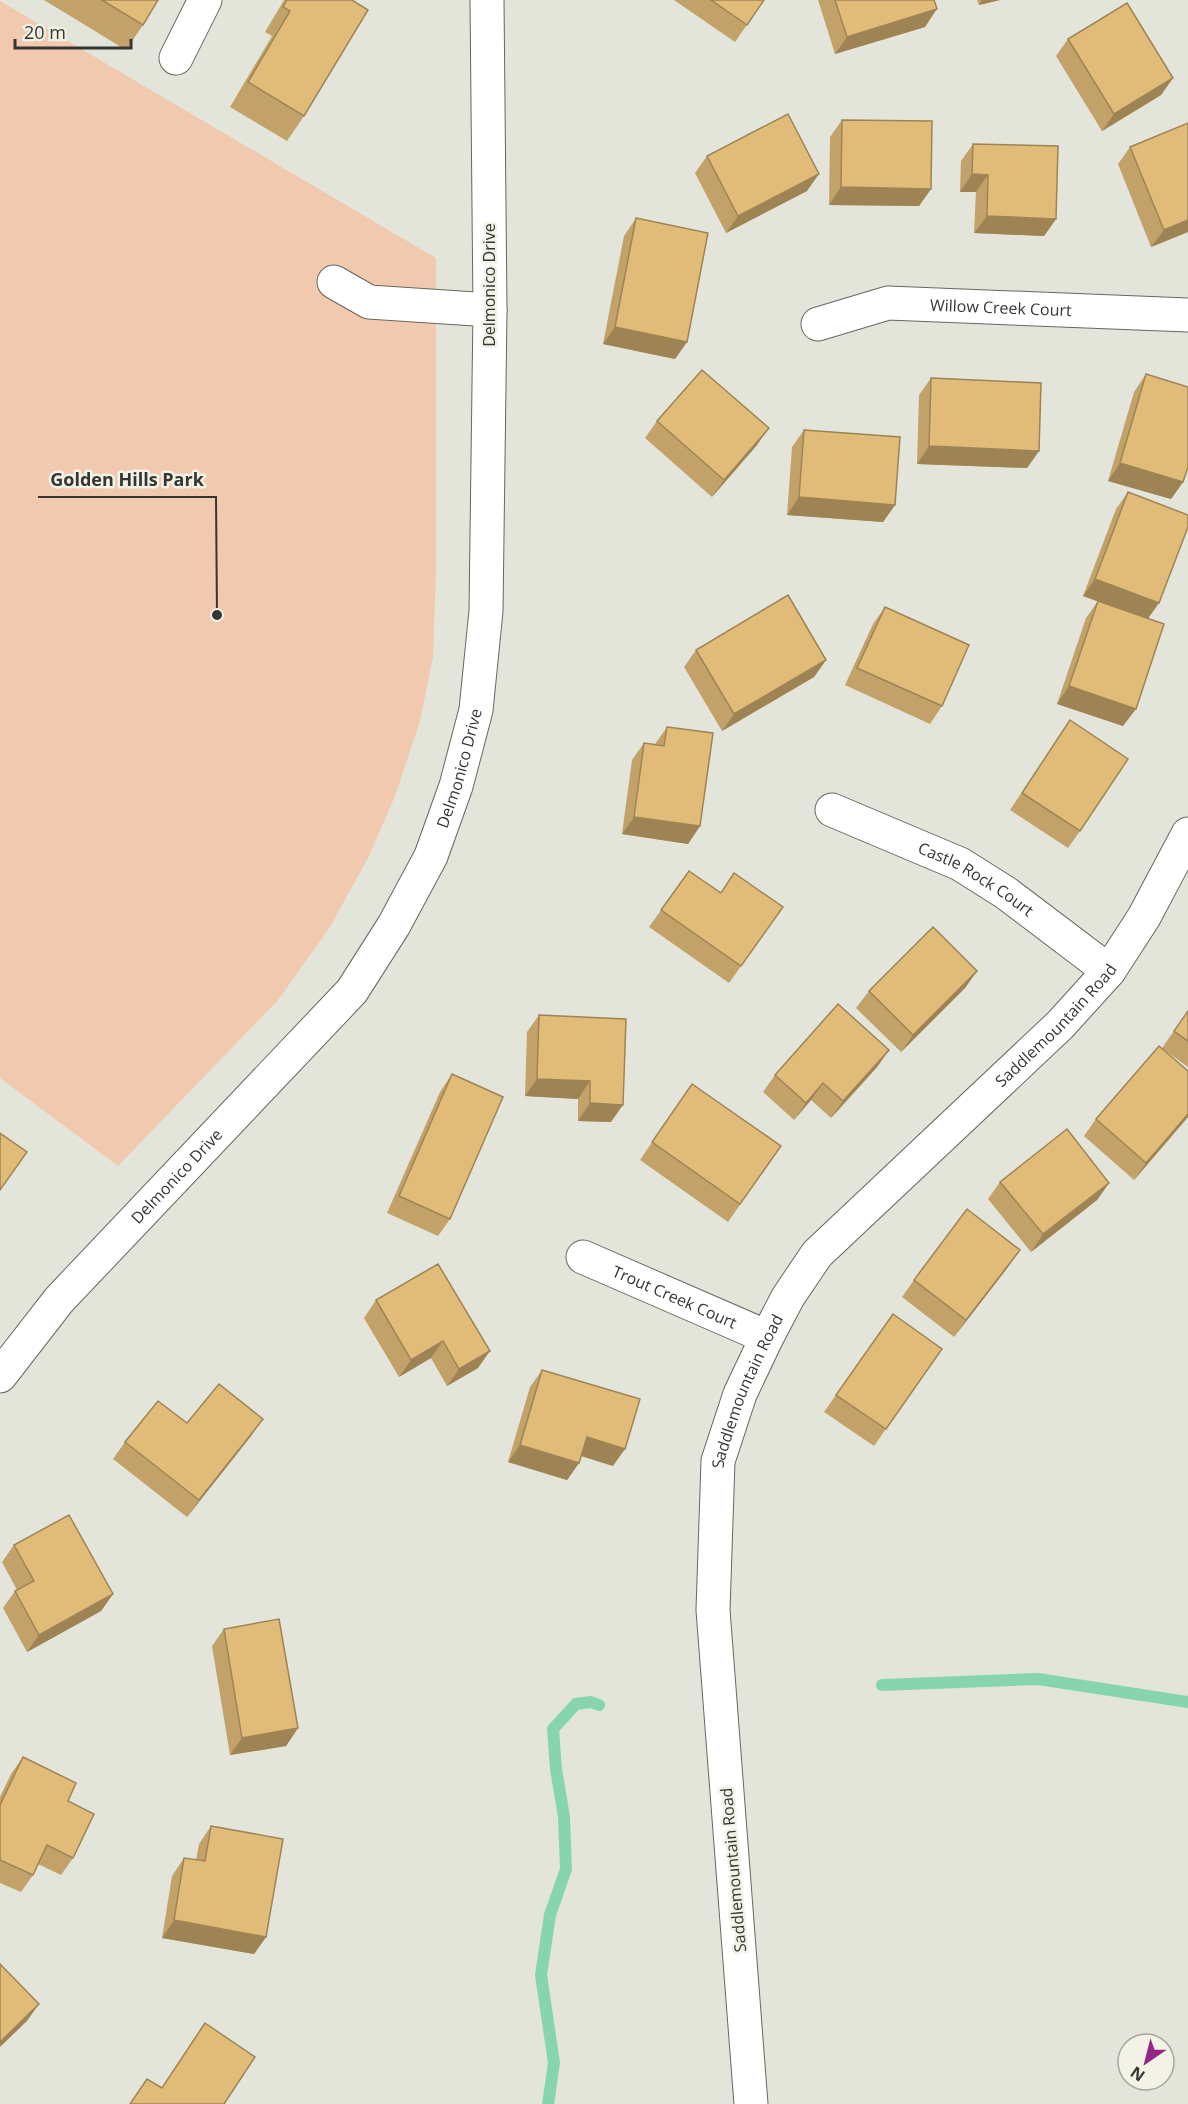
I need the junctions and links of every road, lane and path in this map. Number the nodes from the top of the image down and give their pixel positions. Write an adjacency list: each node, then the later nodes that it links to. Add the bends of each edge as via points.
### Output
1 (205, 0): 3 (street)
2 (486, 0): 5 (street, Delmonico Drive)
3 (176, 58)
4 (334, 282): 5 (street, via 369,302)
5 (490, 310): 13 (street, Delmonico Drive, via 486,611 476,710 456,786 431,856 352,991 59,1300)
6 (1188, 315): 7 (street, Willow Creek Court, via 888,303)
7 (818, 324)
8 (832, 810): 10 (street, Castle Rock Court, via 960,864 1006,892)
9 (1188, 834): 10 (street, Saddlemountain Road, via 1144,917)
10 (1109, 971): 12 (street, Saddlemountain Road, via 1060,1025 818,1254 788,1297)
11 (583, 1257): 12 (street, Trout Creek Court)
12 (767, 1337): 14 (street, Saddlemountain Road, via 740,1394 718,1461 712,1610)
13 (2, 1367)
14 (751, 2104)

